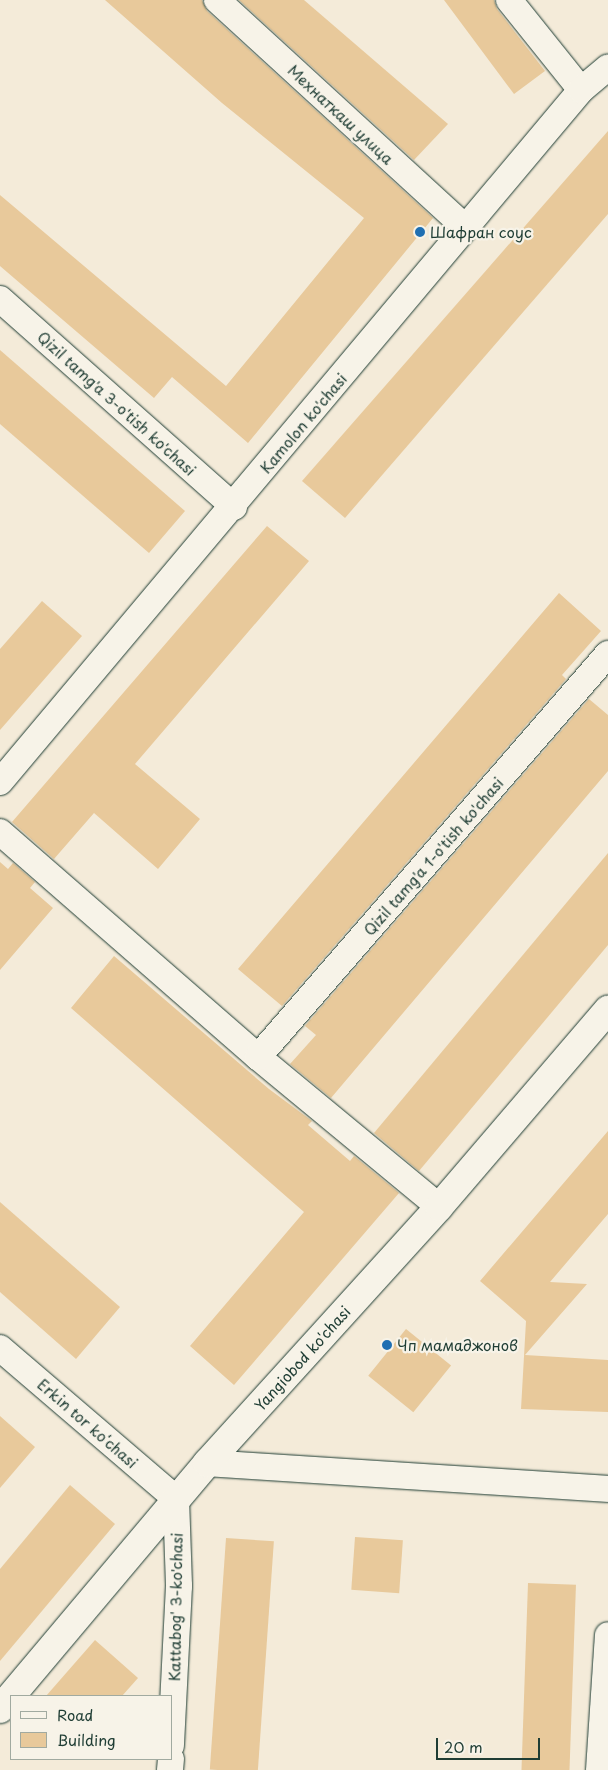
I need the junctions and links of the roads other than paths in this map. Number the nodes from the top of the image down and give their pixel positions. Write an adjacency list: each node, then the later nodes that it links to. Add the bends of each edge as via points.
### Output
1 (217, 0): 5 (street, Мехнаткаш улица)
2 (509, 0): 4 (street)
3 (608, 67): 4 (street, Kamolon ko'chasi)
4 (581, 90): 5 (street, Kamolon ko'chasi)
5 (465, 227): 7 (street, Kamolon ko'chasi)
6 (0, 299): 7 (street, Qizil tamg'a 3-o'tish ko'chasi)
7 (234, 507): 9 (street, Kamolon ko'chasi)
8 (608, 654): 12 (street, Qizil tamg'a 1-o'tish ko'chasi)
9 (0, 782)
10 (0, 832): 12 (street)
11 (608, 1010): 13 (street, Yangiobod ko'chasi)
12 (258, 1058): 13 (street)
13 (439, 1207): 15 (street, Yangiobod ko'chasi)
14 (0, 1348): 17 (street, Erkin tor koʻchasi)
15 (207, 1464): 16 (street); 17 (street, Yangiobod ko'chasi)
16 (608, 1489)
17 (176, 1499): 19 (street, Yangiobod ko'chasi); 22 (street, Kattabog' 3-ko'chasi, via 178,1586)
18 (608, 1635): 23 (street)
19 (11, 1695)
20 (10, 1696): 21 (street, Yangiobod ko'chasi)
21 (0, 1708)
22 (172, 1723)
23 (600, 1770)

